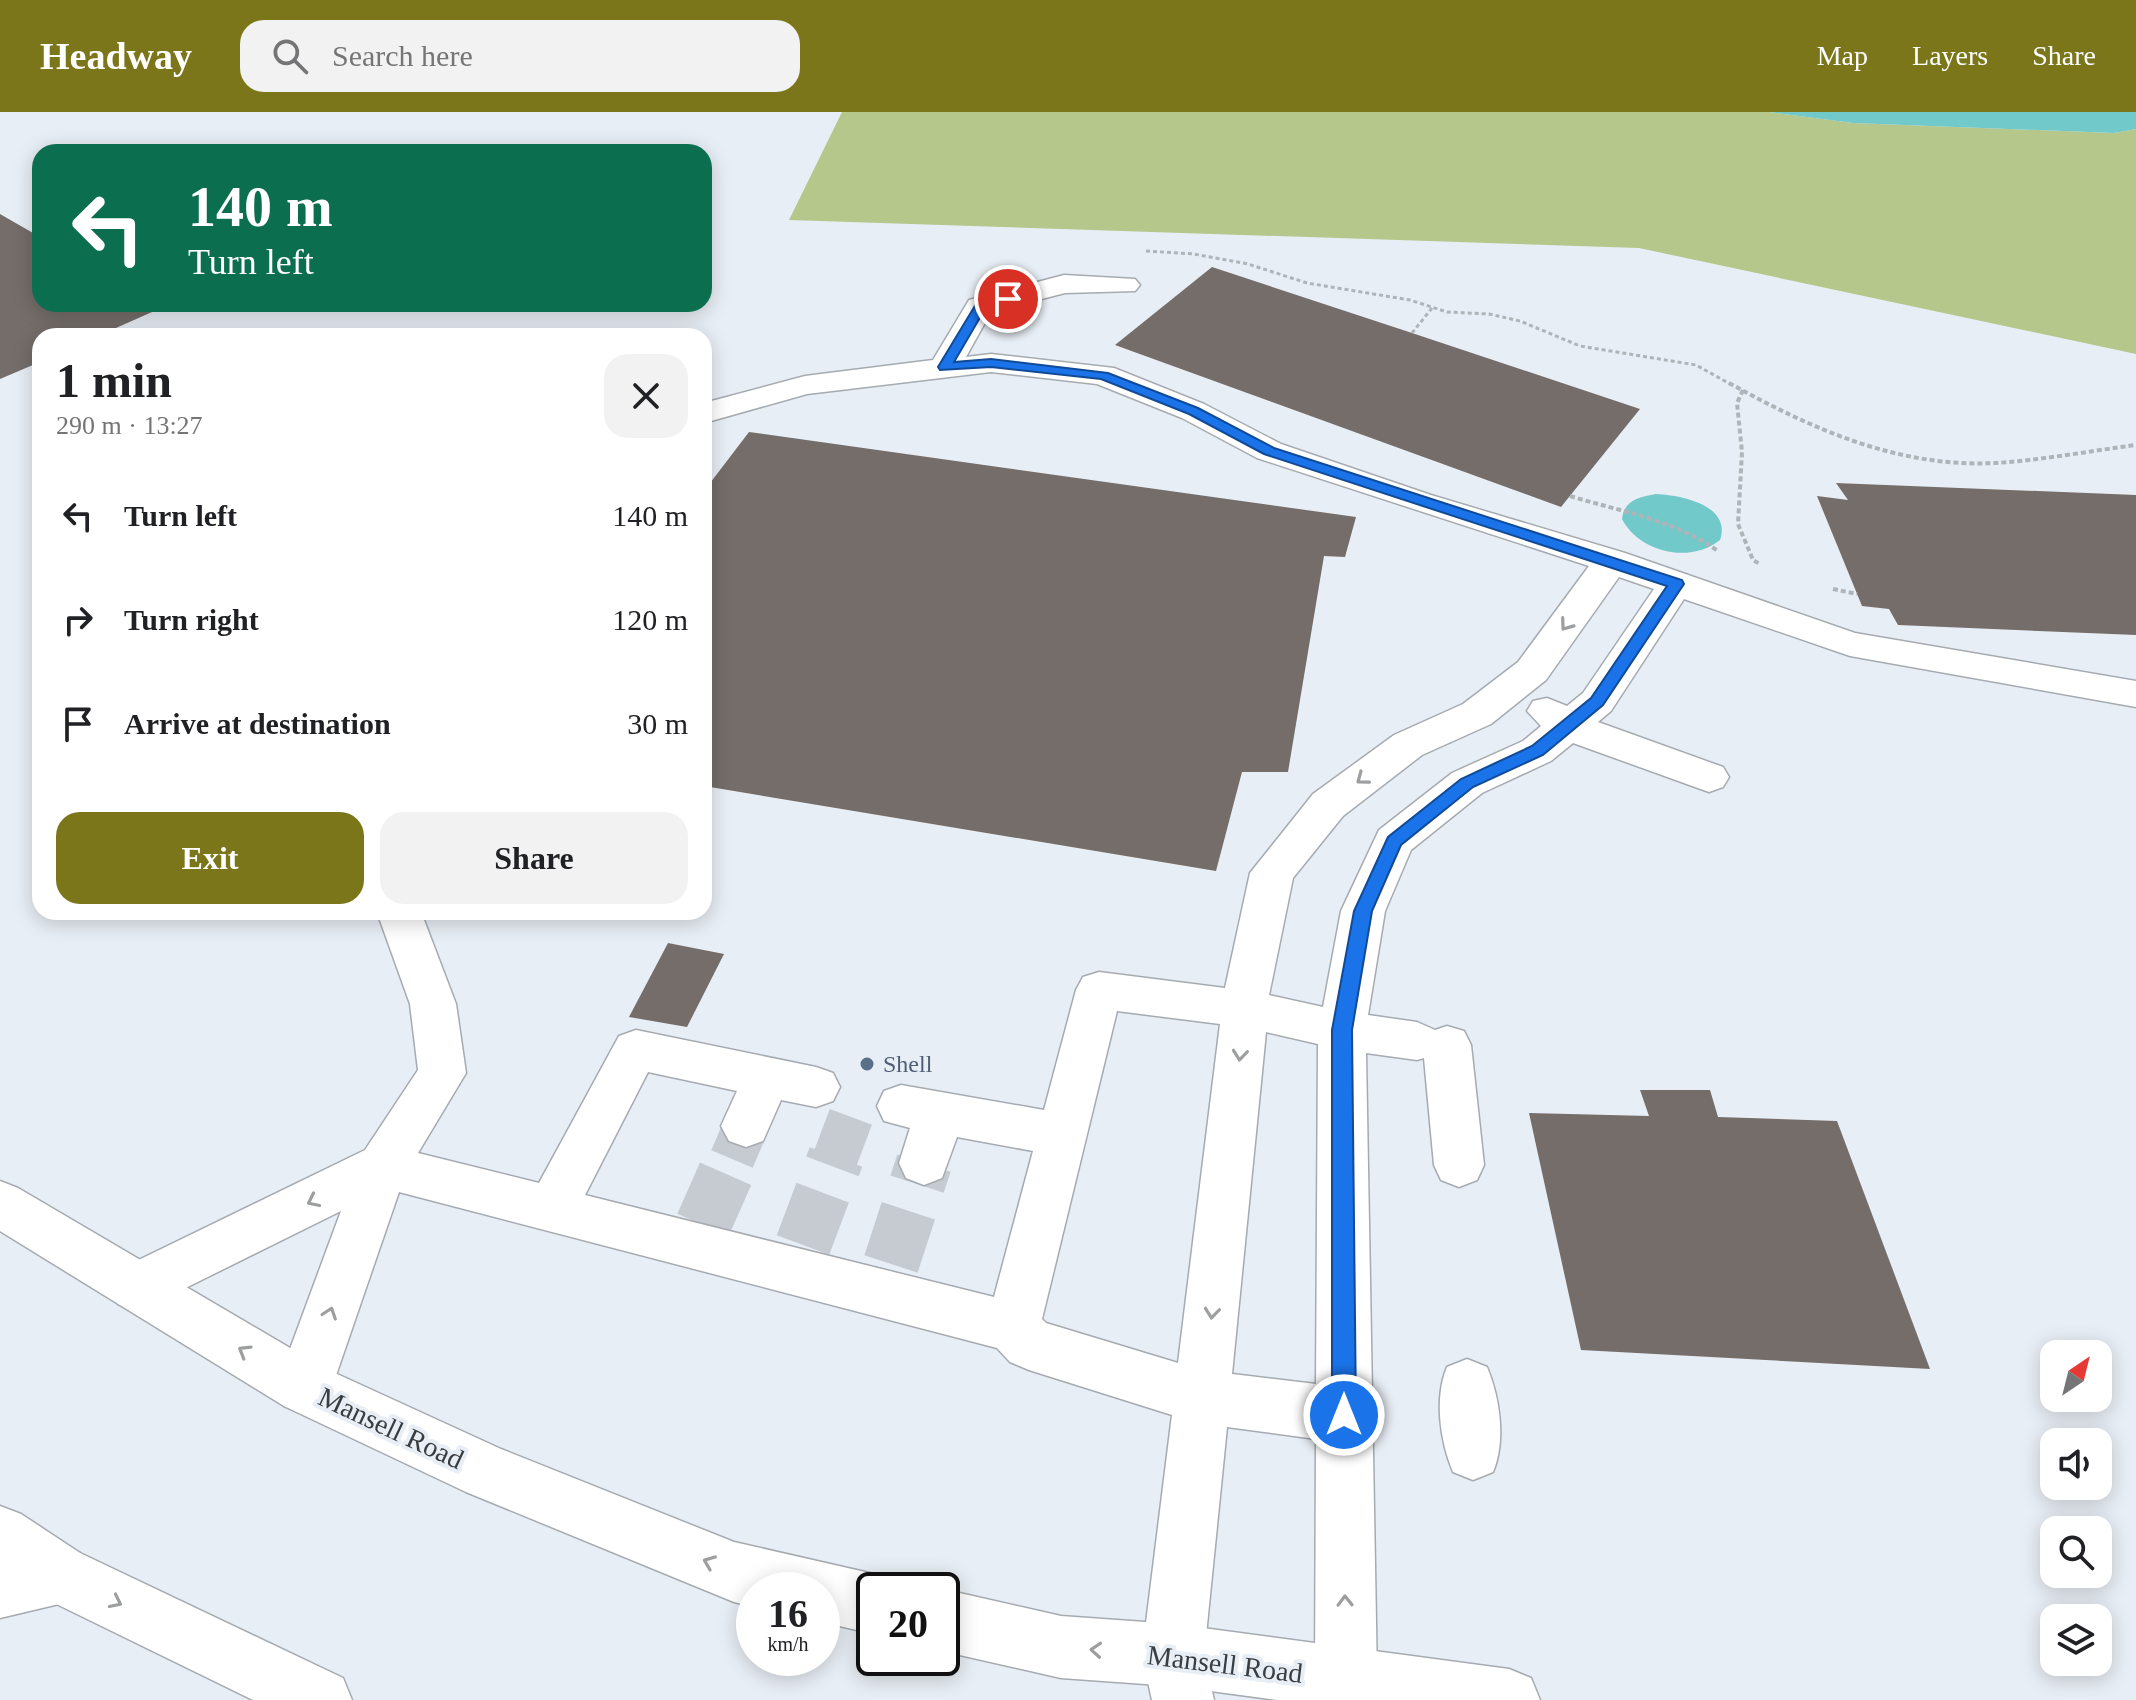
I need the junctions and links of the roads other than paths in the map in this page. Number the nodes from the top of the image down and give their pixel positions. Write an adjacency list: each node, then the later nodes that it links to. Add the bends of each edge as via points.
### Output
1 (1125, 285): 2 (main road, via 1064,284 980,306)
2 (945, 367): 3 (main road, via 805,385); 4 (main road, via 991,363 1103,375 1193,411 1269,451)
3 (712, 411)
4 (1612, 561): 5 (main road); 6 (main road, one-way to 6, via 1532,671)
5 (1676, 584): 7 (main road, via 1850,644); 8 (main road, via 1597,702)
6 (1512, 687): 8 (main road); 11 (main road, one-way to 11, via 1477,714 1408,745 1328,805 1272,873)
7 (2136, 694)
8 (1568, 726): 9 (main road); 12 (main road, via 1537,751 1467,783 1394,841 1363,911)
9 (1709, 777)
10 (402, 920): 19 (main road, via 433,1004 442,1073)
11 (1245, 1009): 12 (main road); 16 (main road, via 1099,990); 26 (main road, one-way to 26)
12 (1342, 1030): 18 (main road, via 1432,1043); 27 (main road)
13 (766, 1078): 14 (main road); 15 (main road); 21 (main road, via 636,1050)
14 (816, 1087)
15 (746, 1126)
16 (1062, 1135): 17 (main road, via 920,1109); 23 (main road)
17 (924, 1163)
18 (1459, 1165)
19 (383, 1166): 21 (main road); 22 (main road, one-way to 22); 25 (main road, one-way to 19)
20 (0, 1204): 22 (main road, Mansell Road)
21 (551, 1210): 23 (main road, via 699,1236 887,1280)
22 (137, 1287): 25 (main road, Mansell Road, one-way to 22)
23 (1013, 1327): 26 (main road, via 1029,1344)
24 (1467, 1386): 28 (main road)
25 (304, 1387): 30 (main road, Mansell Road, one-way to 25, via 486,1472)
26 (1202, 1397): 27 (main road); 34 (main road)
27 (1344, 1415): 35 (main road, one-way to 27)
28 (1473, 1452)
29 (0, 1535): 31 (main road)
30 (736, 1572)
31 (59, 1574): 32 (main road); 36 (main road, one-way to 36)
32 (0, 1588)
33 (960, 1624): 34 (main road, Mansell Road, one-way to 33)
34 (1178, 1678): 35 (main road, Mansell Road)
35 (1343, 1690): 37 (main road, Mansell Road)
36 (321, 1700)
37 (1509, 1700)

